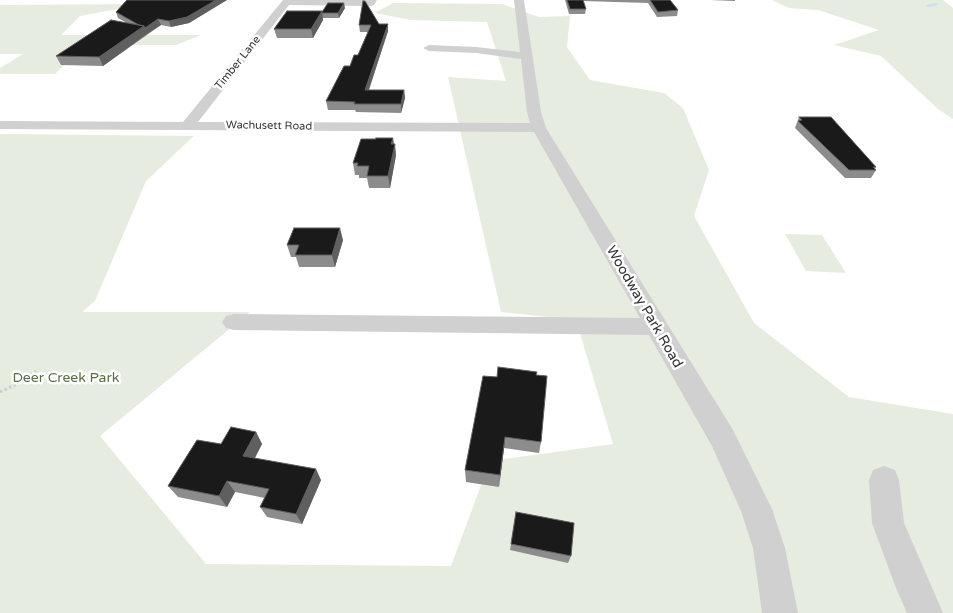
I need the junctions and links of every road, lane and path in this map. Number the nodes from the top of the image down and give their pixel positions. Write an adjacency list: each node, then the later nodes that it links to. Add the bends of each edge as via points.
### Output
1 (518, 0): 5 (street, Woodway Park Road)
2 (287, 1): 3 (street); 6 (street, Timber Lane)
3 (372, 2)
4 (429, 48): 5 (street)
5 (527, 56): 8 (street, Woodway Park Road)
6 (188, 125): 7 (street, Wachusett Road); 8 (street, Wachusett Road)
7 (0, 126)
8 (539, 128): 10 (street, Woodway Park Road)
9 (234, 322): 10 (street)
10 (656, 327): 14 (street, Woodway Park Road, via 723,439 756,509 769,548)
11 (36, 371): 12 (path)
12 (0, 392)
13 (884, 480): 15 (street, via 888,523)
14 (780, 613)
15 (925, 613)

